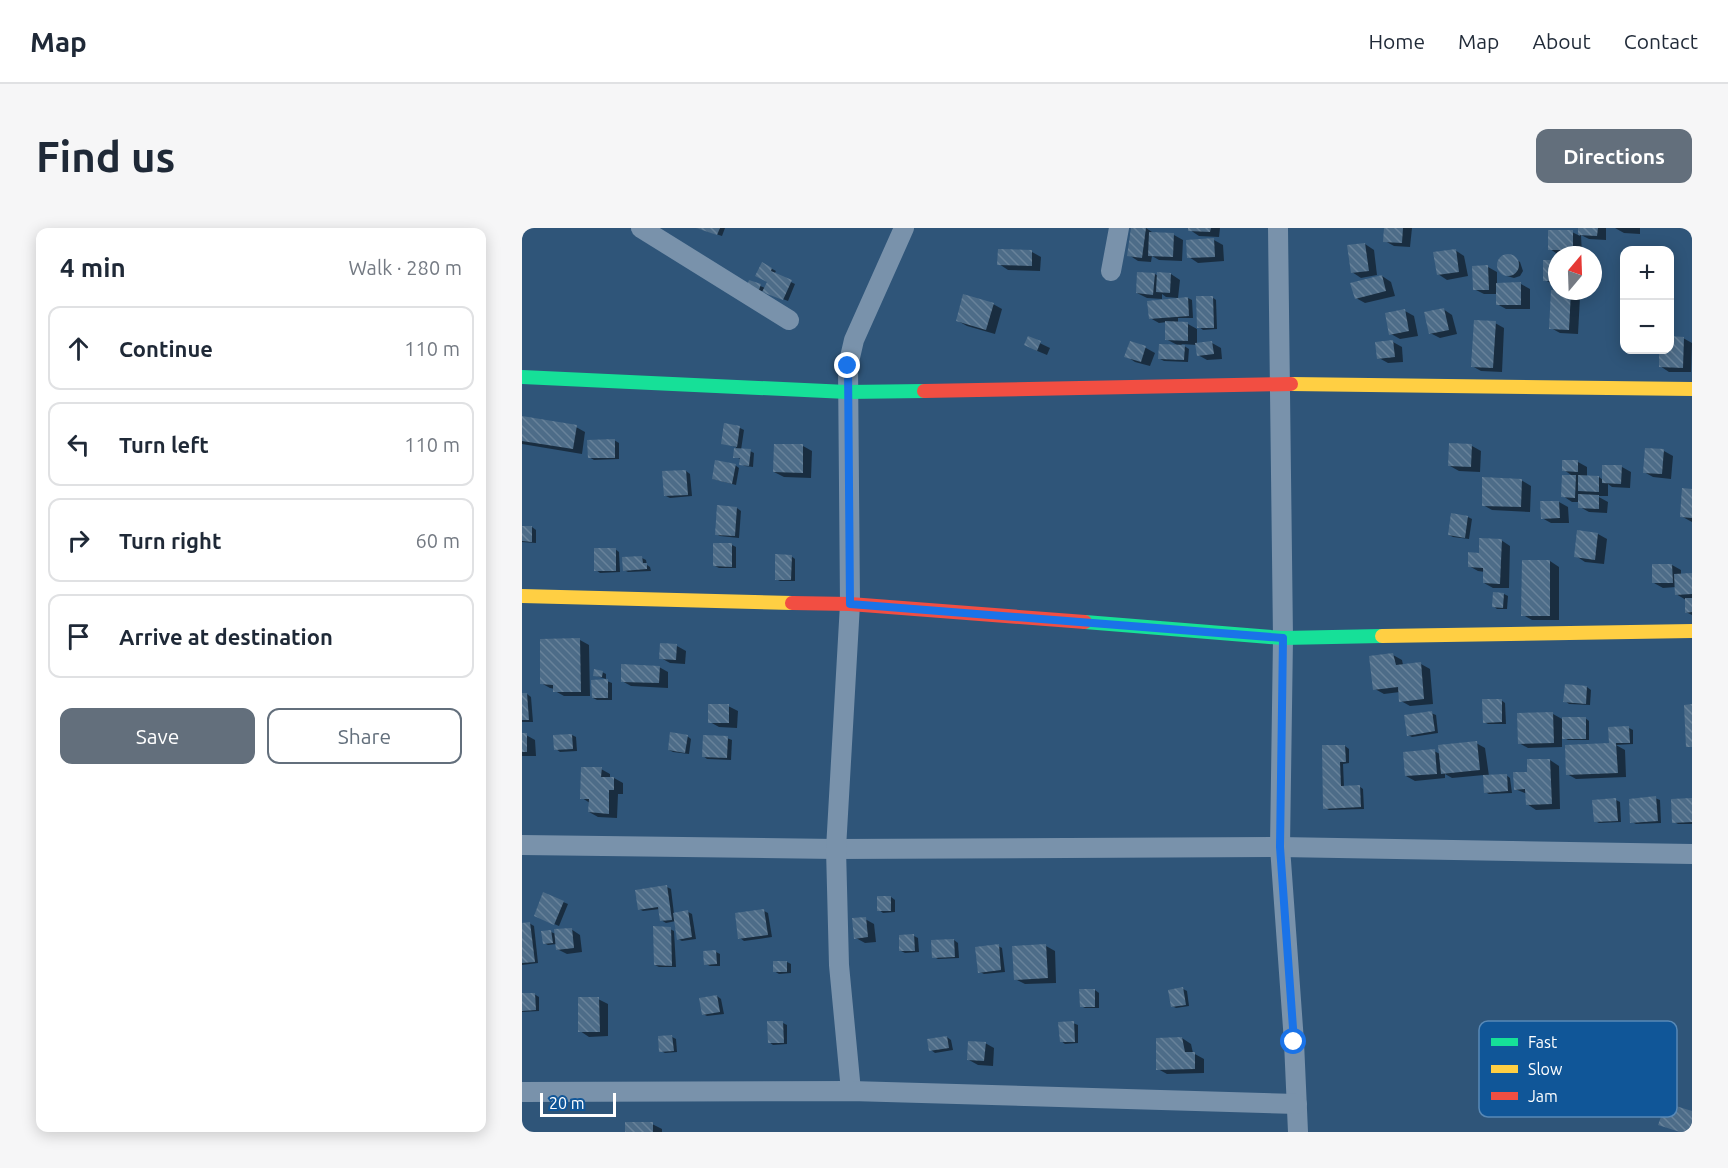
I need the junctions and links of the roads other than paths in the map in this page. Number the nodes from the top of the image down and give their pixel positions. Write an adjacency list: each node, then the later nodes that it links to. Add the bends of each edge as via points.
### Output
1 (641, 228): 6 (street)
2 (904, 228): 10 (street, via 854,340)
3 (1119, 228): 5 (street)
4 (1278, 228): 8 (street)
5 (1111, 271)
6 (789, 320)
7 (522, 377): 10 (street)
8 (1280, 384): 9 (street); 10 (street); 14 (street)
9 (1692, 389)
10 (848, 392): 12 (street)
11 (522, 596): 12 (street)
12 (850, 604): 14 (street); 17 (street)
13 (1692, 631): 14 (street)
14 (1283, 638): 16 (street)
15 (522, 845): 17 (street)
16 (1280, 847): 17 (street); 18 (street); 21 (street)
17 (836, 849): 19 (street, via 839,965)
18 (1692, 854)
19 (851, 1091): 20 (street); 21 (street)
20 (522, 1092)
21 (1297, 1104): 22 (street)
22 (1298, 1132)

